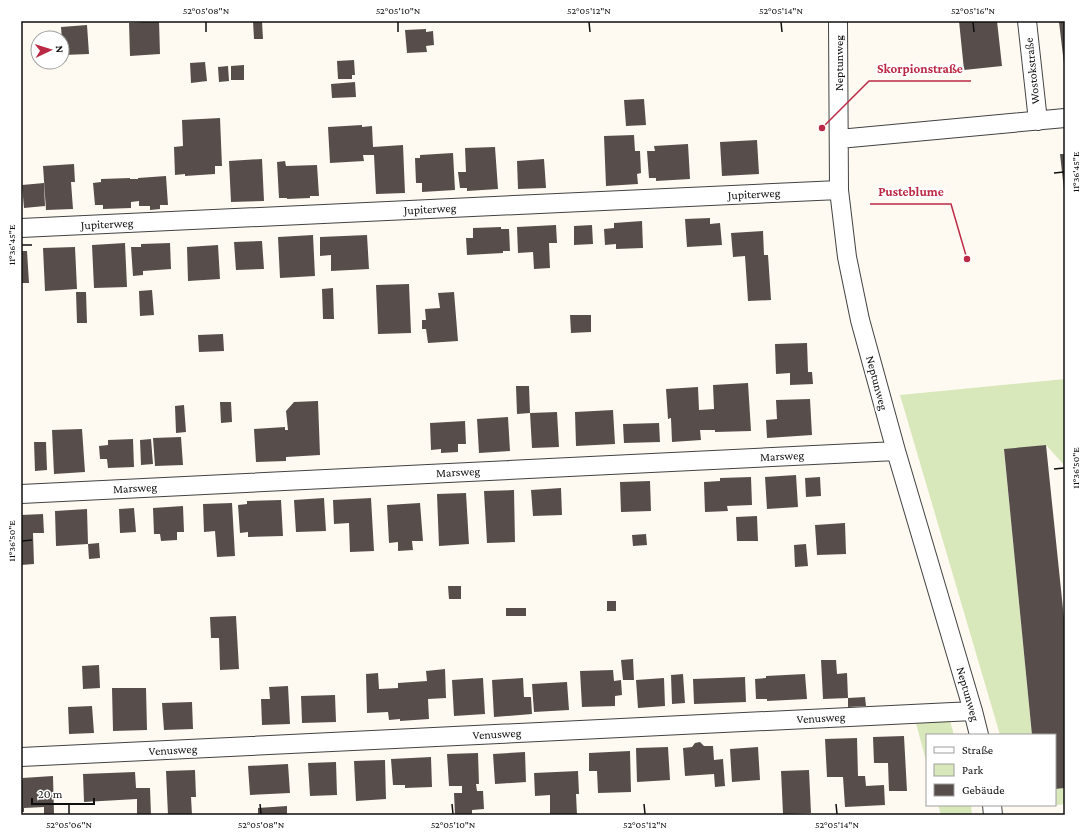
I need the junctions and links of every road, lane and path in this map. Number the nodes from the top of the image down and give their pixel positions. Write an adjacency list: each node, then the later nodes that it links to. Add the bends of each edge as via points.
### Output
1 (838, 21): 5 (street, Neptunweg)
2 (1027, 21): 4 (street, Wostokstraße)
3 (1065, 118): 4 (street)
4 (1038, 121): 5 (street)
5 (838, 139): 6 (street, Neptunweg)
6 (839, 190): 7 (street, Jupiterweg); 8 (street, Neptunweg, via 847,257 860,320)
7 (21, 228)
8 (896, 451): 9 (street, Marsweg); 10 (street, Neptunweg)
9 (21, 494)
10 (973, 711): 11 (street, Neptunweg); 12 (street, Venusweg)
11 (979, 734)
12 (21, 757)

